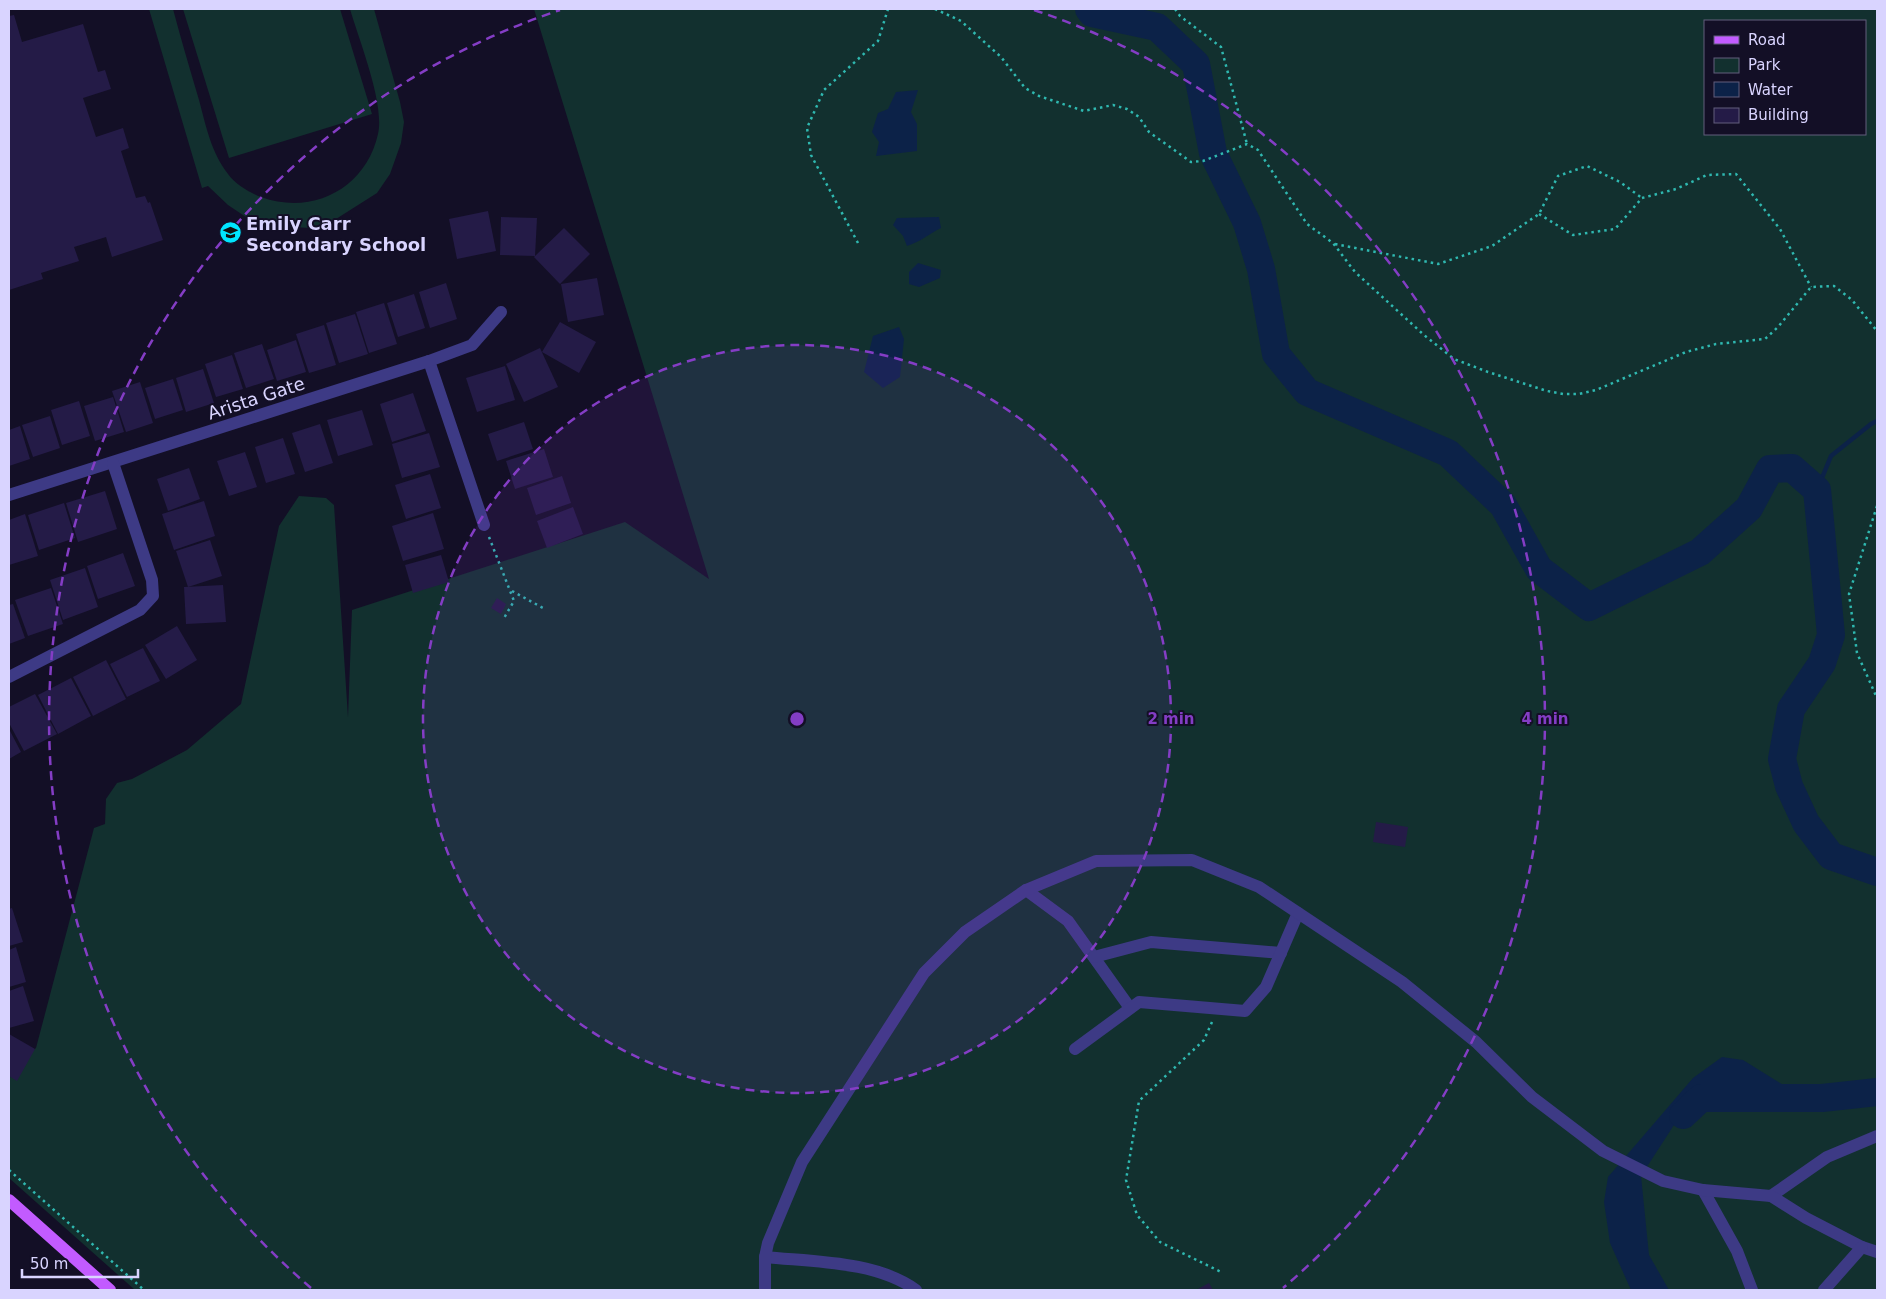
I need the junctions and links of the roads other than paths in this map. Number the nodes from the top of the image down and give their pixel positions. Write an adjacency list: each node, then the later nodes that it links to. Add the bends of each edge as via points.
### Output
1 (500, 312): 2 (street, Arista Gate, via 472,345)
2 (428, 361): 3 (street, Arista Gate); 5 (street)
3 (113, 463): 4 (street, Arista Gate); 6 (street, via 152,580 153,596 140,610)
4 (9, 495)
5 (484, 525)
6 (9, 677)
7 (1026, 890): 8 (street, via 1096,861 1192,860 1259,887); 10 (street, via 1068,921); 19 (street, via 965,932 924,973 802,1162 768,1243)
8 (1298, 913): 9 (street); 14 (street, via 1402,982 1476,1042 1532,1097 1603,1151 1663,1181)
9 (1281, 953): 10 (street, via 1151,942); 11 (street, via 1266,987 1245,1011 1139,1002)
10 (1094, 957): 11 (street)
11 (1130, 1008): 12 (street)
12 (1075, 1050)
13 (1877, 1136): 15 (street, via 1827,1157)
14 (1703, 1190): 15 (street); 23 (street, via 1737,1251)
15 (1771, 1196): 17 (street)
16 (9, 1200): 20 (main road)
17 (1862, 1247): 18 (street); 24 (street)
18 (1877, 1252)
19 (765, 1258): 21 (street); 22 (street, via 867,1268 902,1280)
20 (110, 1290)
21 (765, 1290)
22 (916, 1290)
23 (1752, 1290)
24 (1824, 1290)

